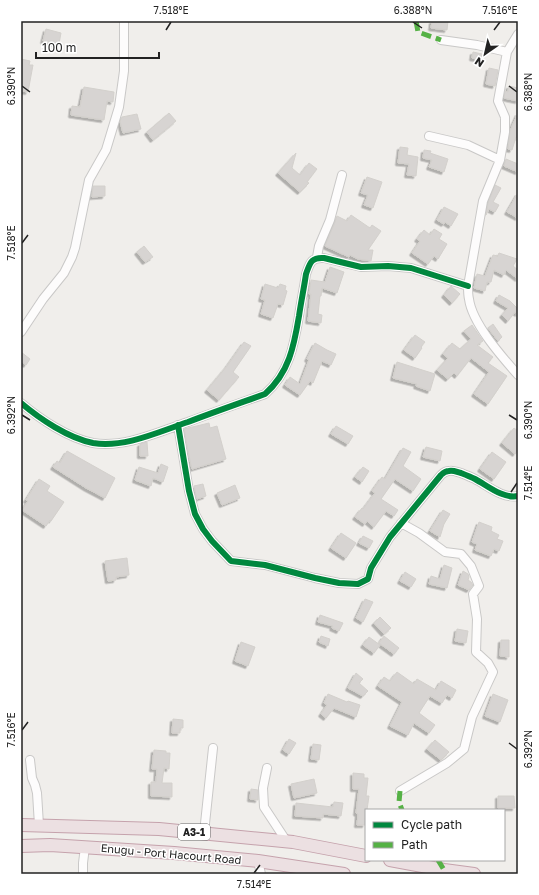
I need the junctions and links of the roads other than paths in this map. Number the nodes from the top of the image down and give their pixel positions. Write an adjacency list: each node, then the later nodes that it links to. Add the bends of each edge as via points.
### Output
1 (124, 21): 10 (street, via 124,71 119,107 106,150 89,180 76,248 64,273)
2 (518, 34): 4 (street)
3 (441, 40): 4 (street)
4 (507, 52): 6 (street, via 498,101 505,117)
5 (429, 136): 6 (street, via 468,145)
6 (500, 160): 9 (street, via 483,202)
7 (342, 175): 8 (street, via 330,220 318,246)
8 (318, 257): 9 (street, via 361,267 411,268); 13 (street, via 313,259 306,274 295,338 290,358 281,377 266,394)
9 (468, 286): 11 (street, via 468,300 474,316 491,343)
10 (21, 332)
11 (518, 375)
12 (21, 403): 13 (street, via 57,428 77,438 93,442 131,441)
13 (178, 425): 15 (street, via 194,514 212,541 231,561 265,565 339,583 358,584 368,579 371,568)
14 (518, 496): 15 (street, via 506,495 474,478 454,471 444,472)
15 (402, 523): 19 (street, via 444,552 461,554 471,566 479,586 473,594 477,619 476,652 488,663 493,672 472,717 464,749 447,763)
16 (213, 748): 22 (street)
17 (30, 760): 21 (street, via 37,792)
18 (267, 768): 23 (street, via 263,788 264,807)
19 (400, 791)
20 (21, 825): 21 (highway, A3-1)
21 (39, 825): 22 (highway, A3-1)
22 (204, 833): 23 (highway, A3-1)
23 (286, 842): 26 (highway, A3-1)
24 (21, 846): 25 (highway, Enugu - Port Hacourt Road)
25 (85, 847): 27 (highway, Enugu - Port Hacourt Road); 30 (street)
26 (365, 856)
27 (258, 861): 31 (street); 32 (highway, Enugu - Port Hacourt Road)
28 (394, 861): 29 (highway)
29 (431, 871): 33 (highway)
30 (83, 874)
31 (261, 874)
32 (344, 874)
33 (474, 874)

